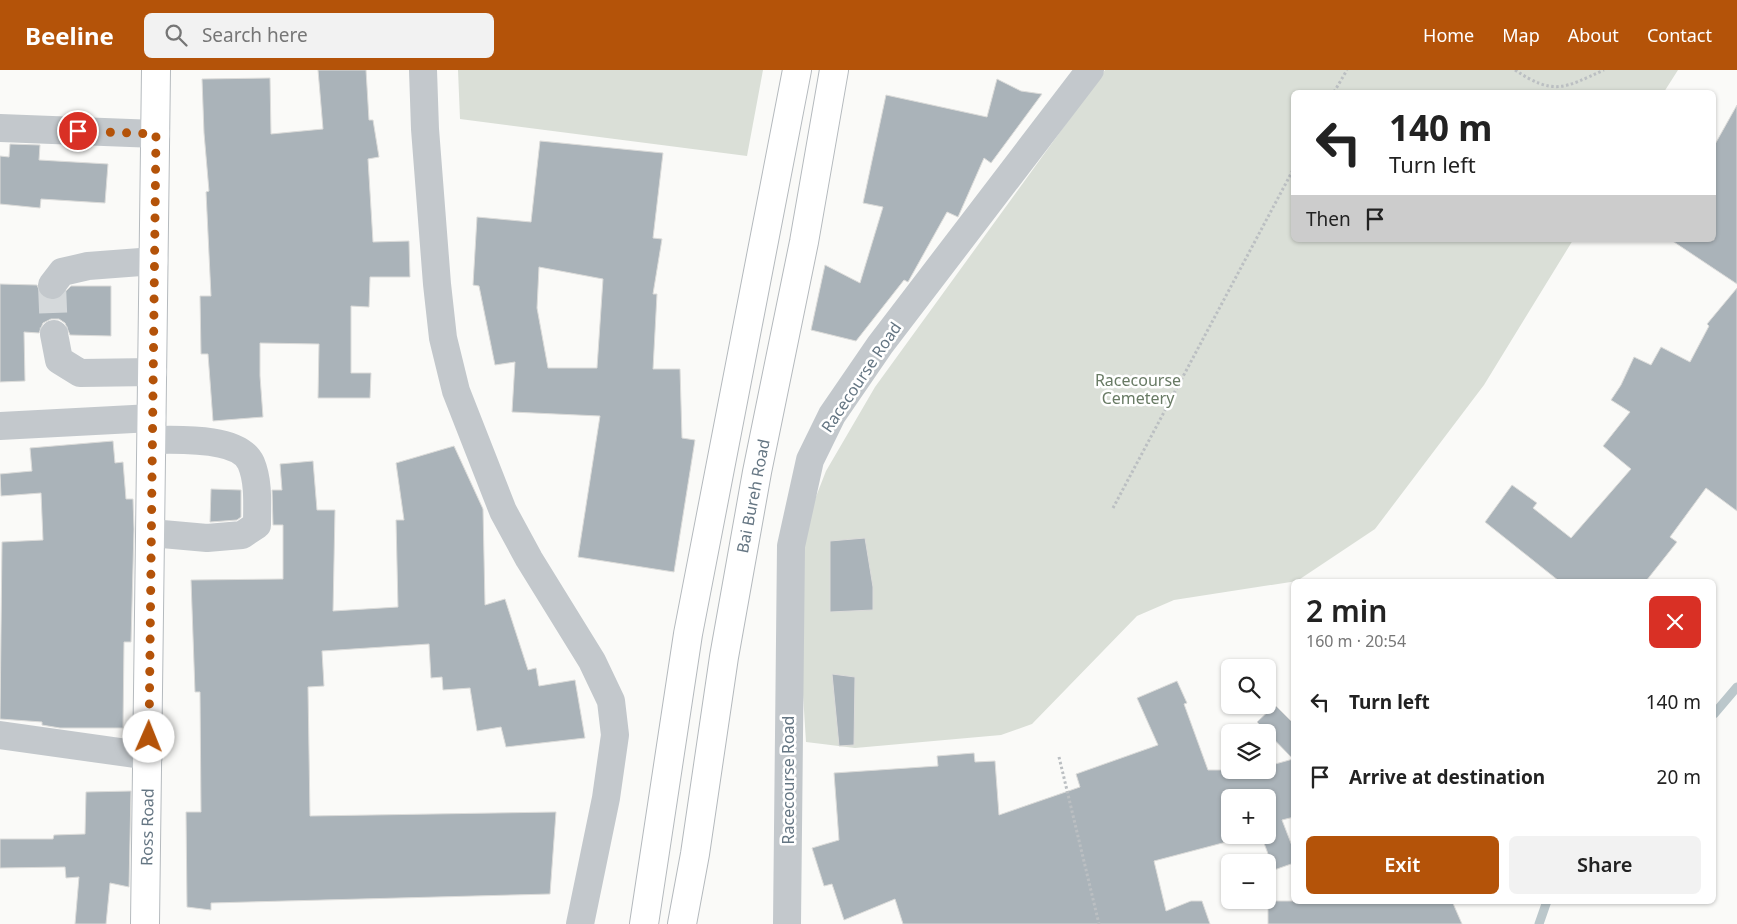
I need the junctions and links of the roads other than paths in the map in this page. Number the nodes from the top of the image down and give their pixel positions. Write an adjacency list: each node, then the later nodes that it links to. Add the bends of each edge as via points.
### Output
1 (156, 70): 7 (main road, Ross Road)
2 (423, 70): 18 (street, via 442,338 456,391 503,511 592,661 611,701 614,744)
3 (797, 70): 19 (main road, via 688,634)
4 (834, 70): 20 (main road, Bai Bureh Road, via 724,657)
5 (1090, 70): 21 (street, Racecourse Road, via 880,345 832,415 810,460 791,546)
6 (0, 128): 7 (street)
7 (156, 134): 8 (main road, Ross Road)
8 (154, 261): 9 (street, via 88,266 62,272); 11 (main road, Ross Road)
9 (52, 285)
10 (54, 334): 11 (street, via 59,360 80,372)
11 (153, 372): 13 (main road, Ross Road)
12 (0, 426): 13 (street)
13 (152, 429): 14 (main road, Ross Road); 14 (street, via 231,446 250,461 258,494 257,525 242,535 206,538)
14 (151, 533): 16 (main road, Ross Road)
15 (0, 735): 16 (street)
16 (149, 756): 17 (main road, Ross Road)
17 (145, 924)
18 (580, 924)
19 (644, 924)
20 (682, 924)
21 (787, 924)

